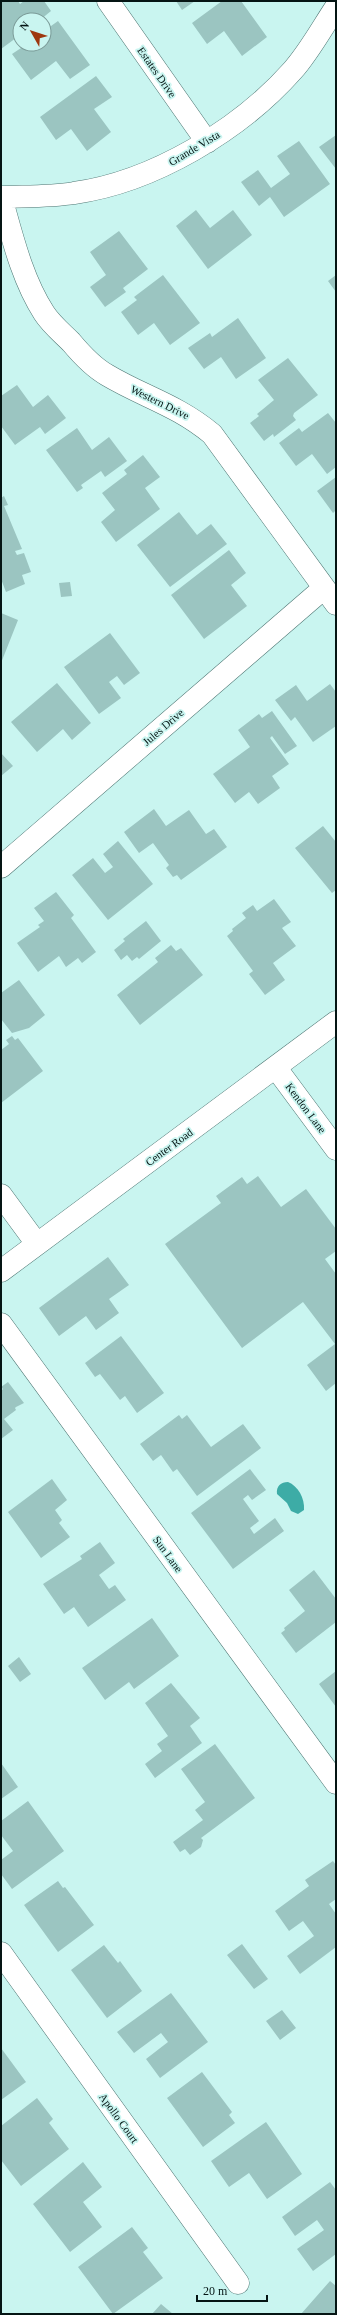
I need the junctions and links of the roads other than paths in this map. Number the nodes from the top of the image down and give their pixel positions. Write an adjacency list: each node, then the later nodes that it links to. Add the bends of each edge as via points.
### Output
1 (108, 1): 3 (street, Estates Drive)
2 (336, 7): 3 (street, Grande Vista, via 293,70 255,106)
3 (207, 142): 4 (street, Grande Vista, via 172,162 136,177 74,193)
4 (1, 197): 5 (street, Western Drive, via 25,275 44,314 79,352 104,374 171,405 193,418 212,434)
5 (330, 596): 6 (street, Jules Drive)
6 (1, 868)
7 (336, 1022): 8 (street, Center Road)
8 (276, 1068): 9 (street, Kendon Lane); 11 (street, Center Road)
9 (336, 1149)
10 (1, 1195): 11 (street)
11 (37, 1244): 12 (street, Center Road)
12 (1, 1271)
13 (1, 1324): 14 (street, Sun Lane)
14 (336, 1783)
15 (1, 1953): 16 (street, Apollo Court)
16 (238, 2283)

